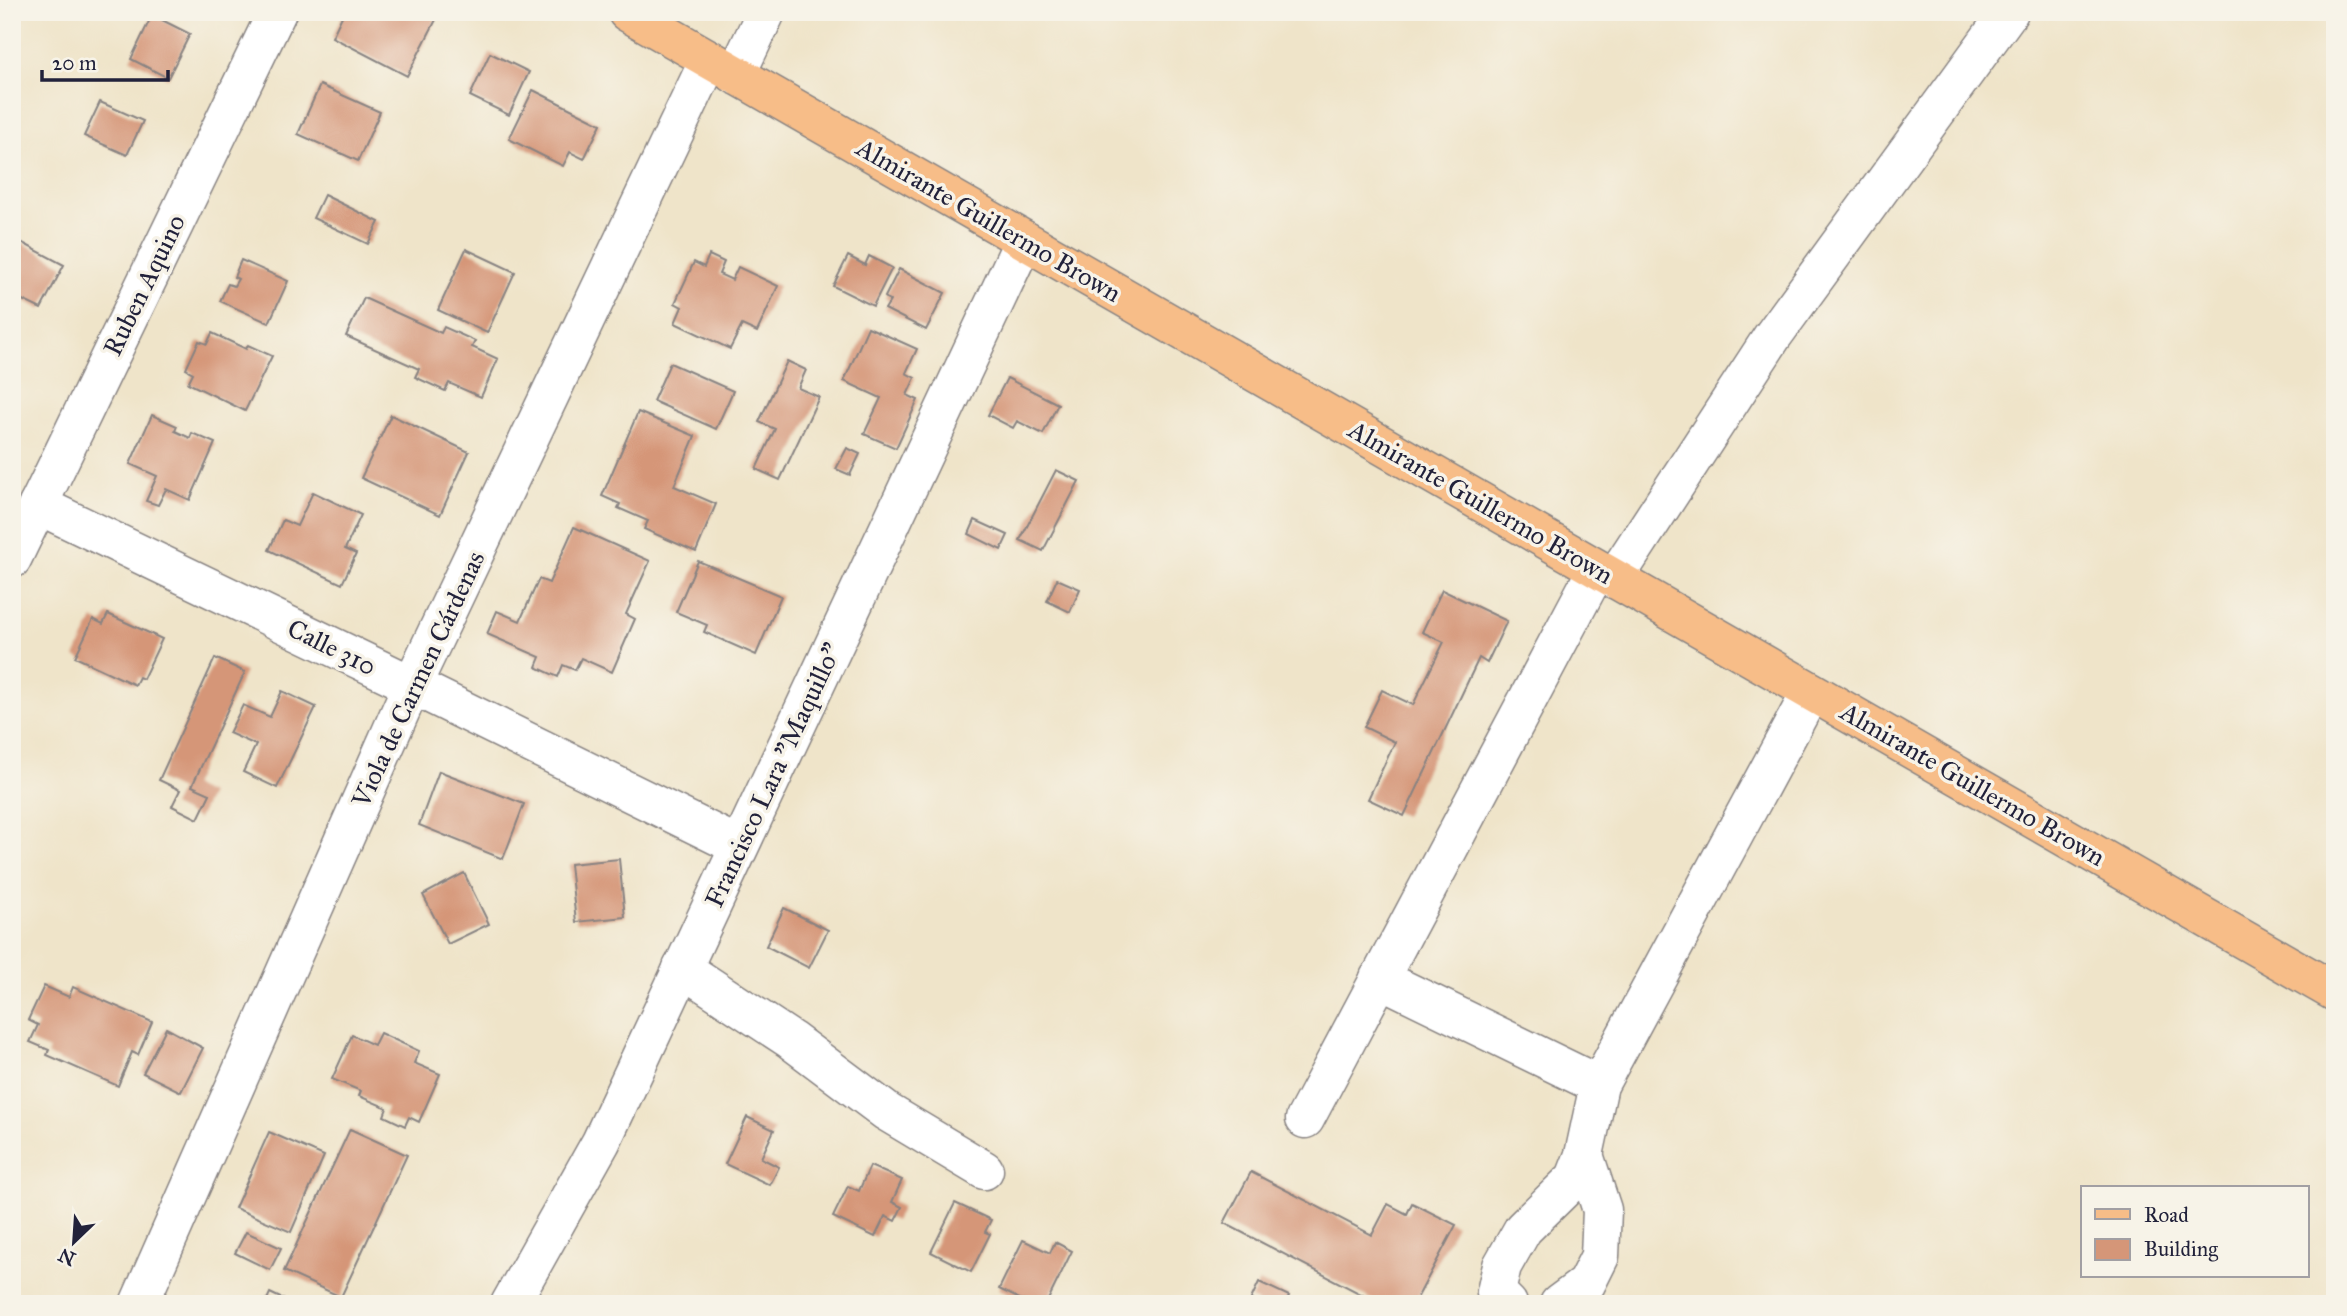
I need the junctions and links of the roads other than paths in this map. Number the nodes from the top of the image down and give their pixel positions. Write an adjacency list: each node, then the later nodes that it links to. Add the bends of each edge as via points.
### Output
1 (277, 12): 7 (street, Ruben Aquino)
2 (627, 12): 5 (main road, Almirante Guillermo Brown)
3 (766, 12): 5 (street, Viola de Carmen Cárdenas)
4 (2009, 12): 9 (street)
5 (723, 67): 6 (main road, Almirante Guillermo Brown); 10 (street, Viola de Carmen Cárdenas)
6 (1024, 240): 9 (main road, Almirante Guillermo Brown); 12 (street, Francisco Lara "Maquillo")
7 (38, 505): 8 (street, Ruben Aquino); 10 (street, Calle 310)
8 (12, 559)
9 (1606, 574): 11 (main road, Almirante Guillermo Brown); 14 (street)
10 (412, 685): 12 (street, Calle 310); 20 (street, Viola de Carmen Cárdenas)
11 (1811, 692): 15 (main road, Almirante Guillermo Brown); 16 (street)
12 (739, 846): 13 (street, Francisco Lara "Maquillo")
13 (682, 968): 19 (street, via 791,1040 887,1112); 21 (street, Francisco Lara "Maquillo", via 601,1142)
14 (1379, 978): 16 (street); 17 (street)
15 (2335, 992)
16 (1599, 1085): 18 (street)
17 (1305, 1119)
18 (1584, 1155): 22 (street, via 1575,1178 1523,1229 1502,1266 1496,1292); 23 (street, via 1602,1210 1600,1256 1586,1284)
19 (984, 1170)
20 (139, 1304)
21 (510, 1304)
22 (1508, 1304)
23 (1559, 1304)

